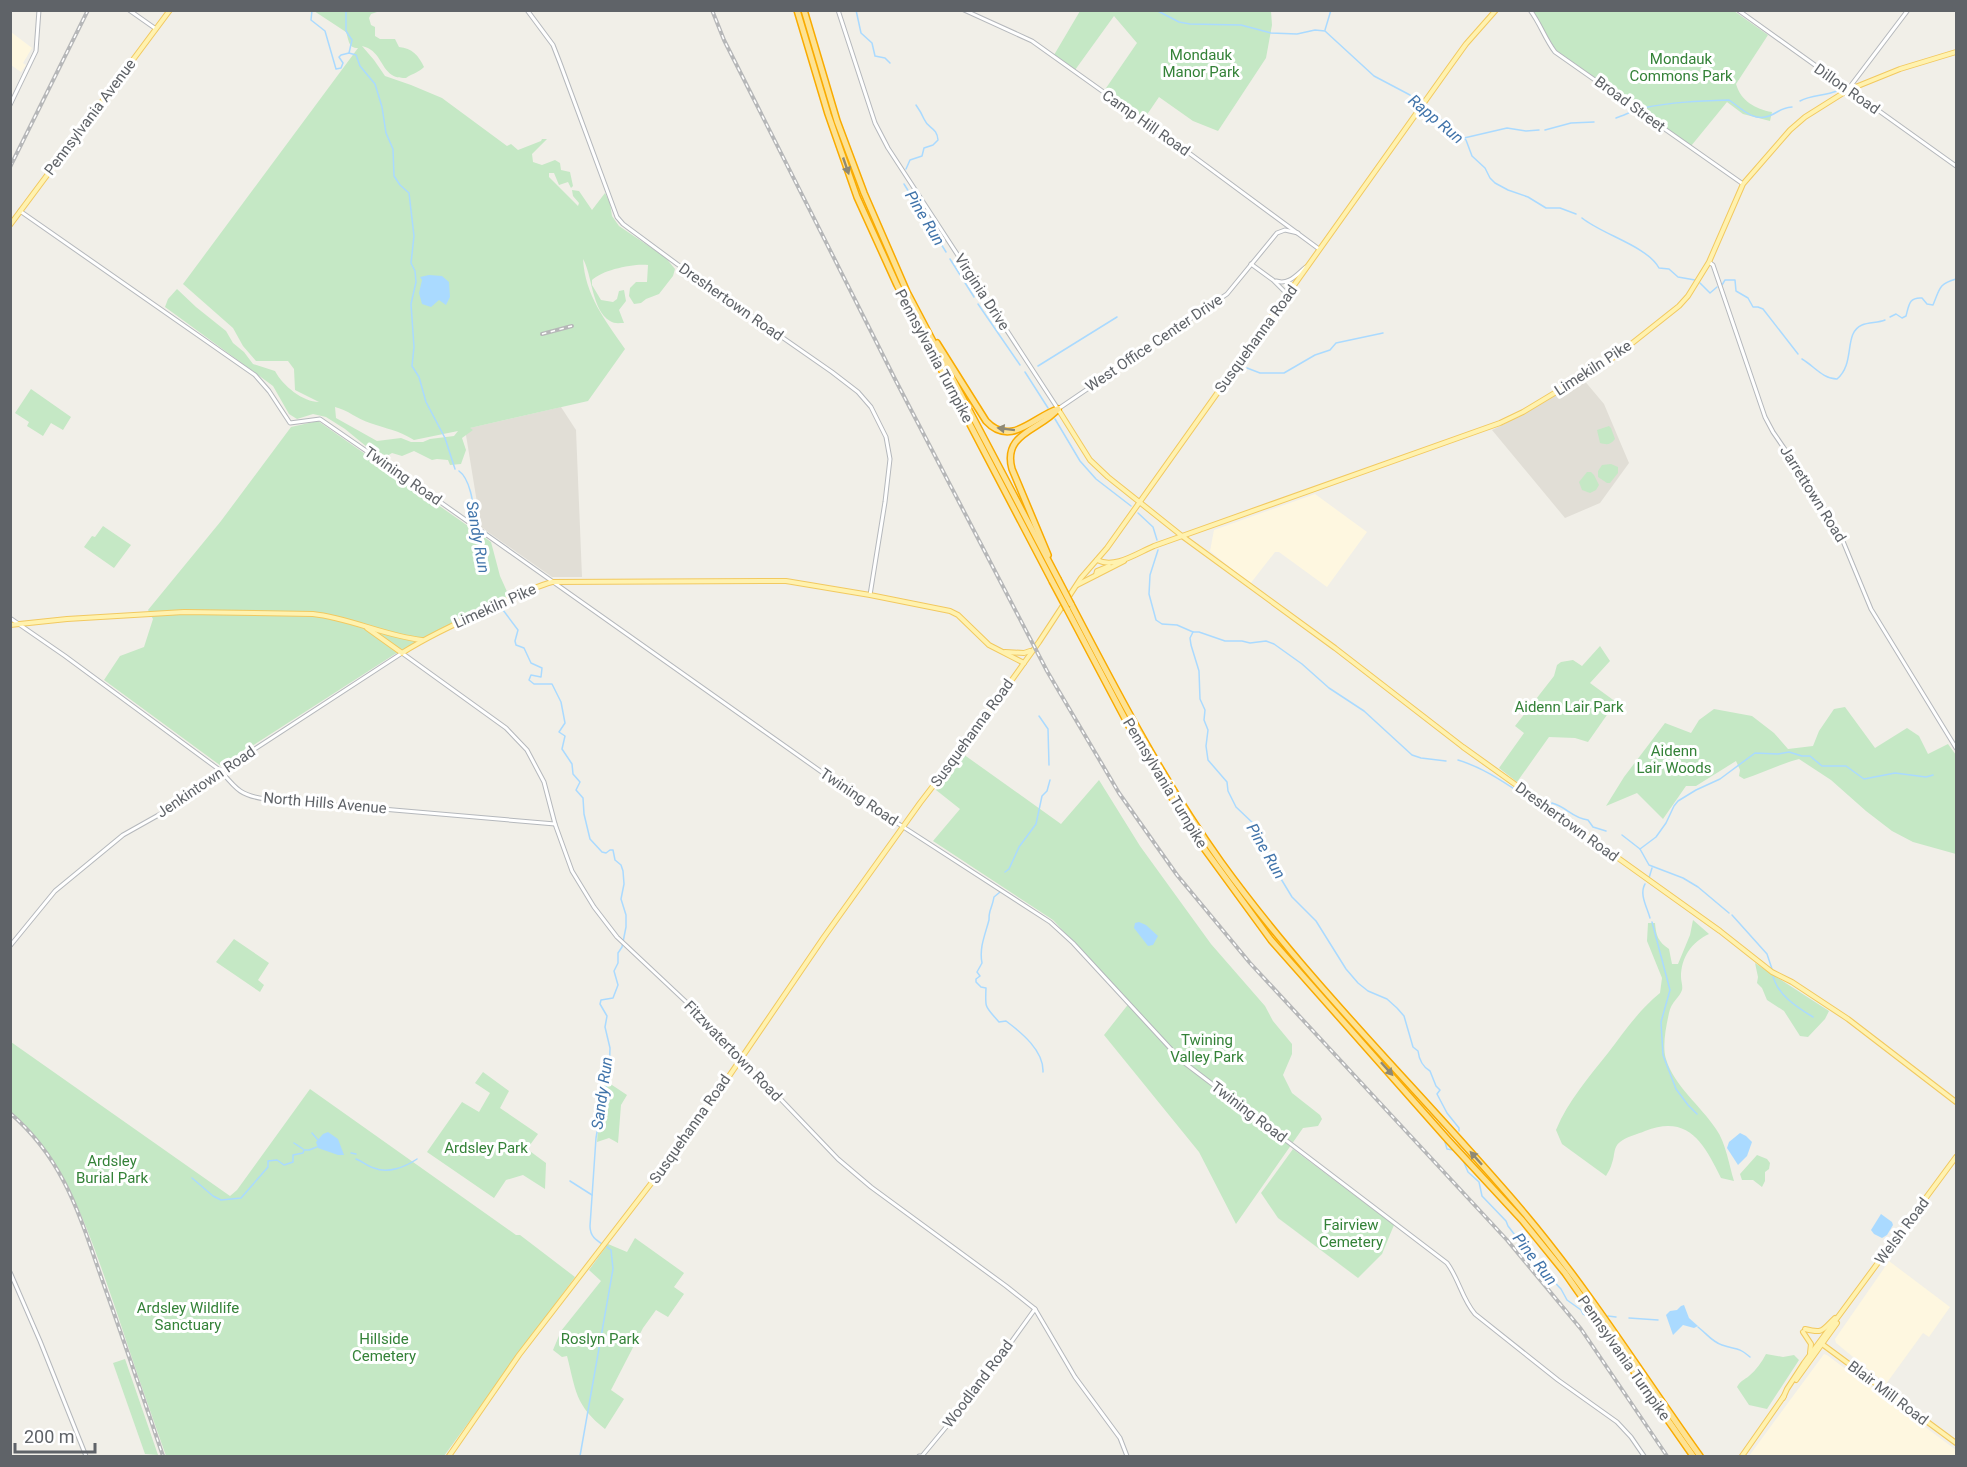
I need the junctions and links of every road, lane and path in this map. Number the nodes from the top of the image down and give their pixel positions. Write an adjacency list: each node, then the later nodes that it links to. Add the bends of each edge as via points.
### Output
1 (39, 10): 16 (street, via 36,51)
2 (129, 10): 13 (street)
3 (170, 10): 13 (main road, Pennsylvania Avenue)
4 (527, 10): 39 (street, Dreshertown Road, via 555,50 617,217 623,224 832,372 858,392 876,414 890,459)
5 (797, 10): 36 (highway, Pennsylvania Turnpike, one-way to 36, via 857,196 901,293)
6 (804, 10): 27 (highway, Pennsylvania Turnpike, via 837,121)
7 (838, 10): 29 (street, Virginia Drive, via 888,148)
8 (964, 10): 21 (street, Camp Hill Road, via 1032,41)
9 (1496, 10): 22 (main road, Susquehanna Road, via 1454,60)
10 (1530, 10): 18 (street, Broad Street, via 1555,52)
11 (1738, 10): 15 (street, Dillon Road)
12 (1908, 10): 15 (street)
13 (156, 29): 19 (main road, Pennsylvania Avenue)
14 (1956, 52): 15 (main road, Limekiln Pike)
15 (1848, 90): 17 (street, Dillon Road); 18 (main road, Limekiln Pike, via 1805,117)
16 (10, 105)
17 (1956, 166)
18 (1743, 184): 23 (main road, Limekiln Pike)
19 (21, 211): 20 (main road, Pennsylvania Avenue); 37 (street, Twining Road, via 255,375 290,423 320,419)
20 (10, 225)
21 (1298, 233): 22 (street, Camp Hill Road); 24 (street, West Office Center Drive, via 1283,231 1274,236)
22 (1319, 249): 25 (main road, Susquehanna Road)
23 (1708, 262): 31 (main road, Limekiln Pike, via 1679,306 1616,356 1516,416); 51 (street, Jarrettown Road, via 1713,265 1769,424 1840,534 1871,609)
24 (1251, 264): 26 (street); 29 (street, West Office Center Drive, via 1227,294)
25 (1309, 264): 26 (street, via 1290,280); 28 (main road, Susquehanna Road)
26 (1274, 280): 28 (street)
27 (907, 292): 29 (highway, one-way to 27, via 1014,431 989,424); 36 (highway, Pennsylvania Turnpike)
28 (1288, 295): 30 (main road, Susquehanna Road)
29 (1058, 409): 30 (main road, Virginia Drive, via 1090,460); 36 (highway, via 1015,442 1010,457)
30 (1139, 501): 31 (main road, Virginia Drive); 33 (main road, Susquehanna Road)
31 (1182, 536): 32 (main road, Limekiln Pike); 57 (main road, Dreshertown Road, via 1463,747 1772,972 1848,1019)
32 (1130, 557): 34 (main road); 35 (main road)
33 (1097, 560): 34 (main road); 38 (main road, Susquehanna Road)
34 (1114, 562): 35 (main road)
35 (1095, 576): 38 (main road)
36 (1055, 580): 40 (highway, Pennsylvania Turnpike, bridge)
37 (552, 582): 39 (main road, Limekiln Pike, via 786,581); 45 (main road, Limekiln Pike); 54 (street, Twining Road)
38 (1075, 586): 46 (main road, Susquehanna Road)
39 (870, 595): 47 (main road, Limekiln Pike, via 955,613 989,645)
40 (1069, 607): 72 (highway, Pennsylvania Turnpike, one-way to 72, via 1140,747 1203,847 1271,940 1522,1220 1565,1273); 73 (highway, Pennsylvania Turnpike, one-way to 40, via 1546,1240 1285,946 1222,863 1162,771)
41 (10, 618): 42 (street, North Hills Avenue)
42 (18, 624): 43 (main road); 44 (main road, via 202,612 313,614); 52 (street, North Hills Avenue)
43 (10, 625)
44 (367, 628): 45 (main road); 49 (main road, Fitzwatertown Road)
45 (422, 640): 49 (main road, Jenkintown Road)
46 (1034, 649): 48 (main road, via 1028,653); 50 (main road, Susquehanna Road)
47 (1005, 652): 48 (main road); 50 (main road, Limekiln Pike)
48 (1012, 652): 50 (main road)
49 (402, 653): 52 (street, Jenkintown Road); 53 (street, Fitzwatertown Road, via 499,723 522,745 544,782)
50 (1024, 663): 54 (main road, Susquehanna Road)
51 (1956, 748)
52 (221, 771): 53 (street, North Hills Avenue, via 237,789 254,797); 55 (street, Jenkintown Road, via 171,808 123,836 66,882)
53 (555, 824): 56 (street, Fitzwatertown Road, via 576,878 601,917)
54 (903, 828): 56 (main road, Susquehanna Road); 71 (street, Twining Road, via 1056,927 1182,1061 1447,1263 1475,1314 1617,1422)
55 (10, 946)
56 (740, 1058): 61 (street, Fitzwatertown Road, via 838,1160); 68 (main road, Susquehanna Road, via 692,1131 506,1373)
57 (1956, 1102)
58 (1956, 1157): 60 (main road, Welsh Road)
59 (10, 1272): 67 (street)
60 (1847, 1305): 62 (main road, Welsh Road); 63 (main road, Welsh Road)
61 (1035, 1309): 69 (street, Woodland Road, via 976,1391); 70 (street, Fitzwatertown Road, via 1075,1377 1120,1438)
62 (1840, 1314): 63 (main road, Welsh Road); 64 (main road, via 1822,1331 1804,1330 1812,1347)
63 (1821, 1343): 64 (main road, Welsh Road); 65 (main road, Welsh Road); 66 (main road, Blair Mill Road)
64 (1804, 1364): 65 (main road, Welsh Road)
65 (1783, 1398): 74 (main road, Welsh Road)
66 (1956, 1443)
67 (86, 1456)
68 (449, 1456)
69 (919, 1456)
70 (1127, 1456)
71 (1644, 1456)
72 (1693, 1456)
73 (1700, 1456)
74 (1742, 1456)

